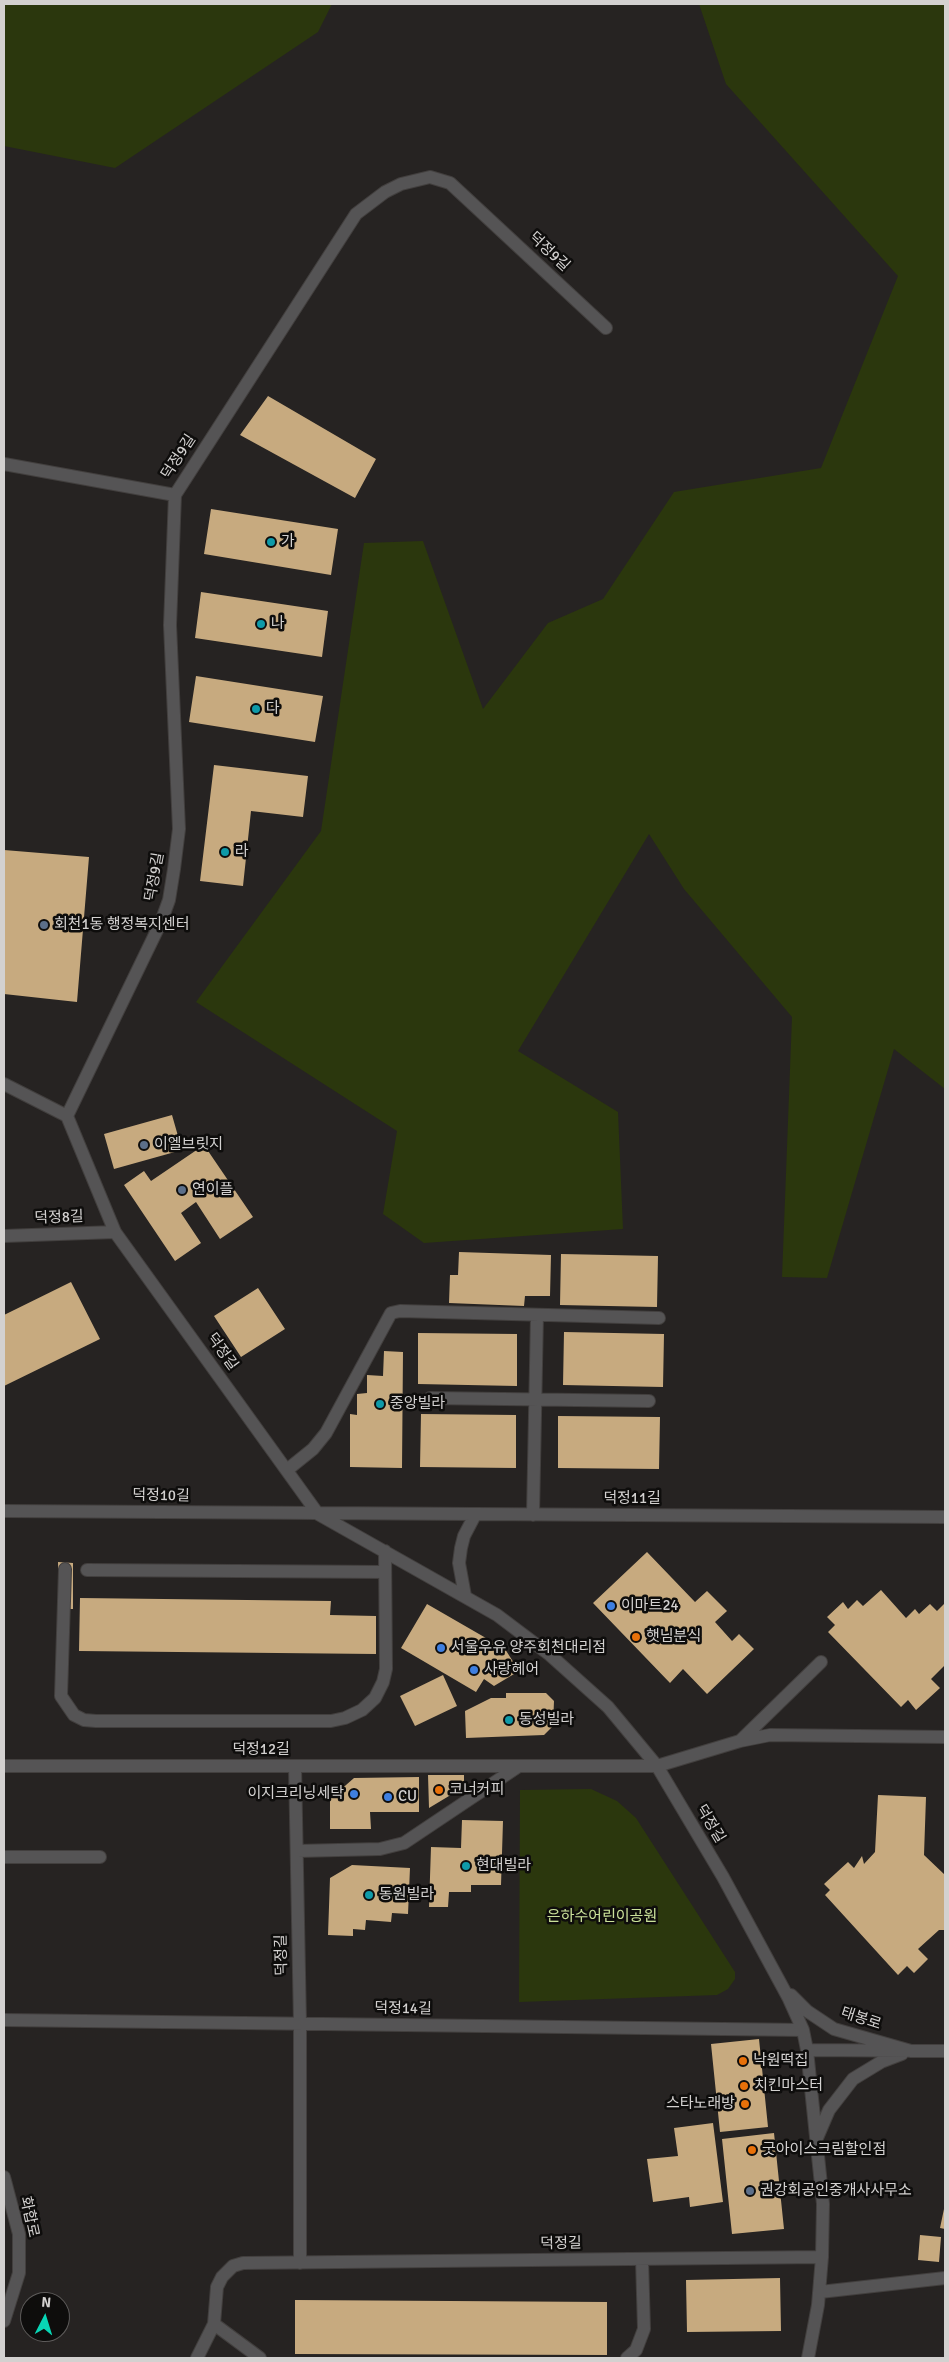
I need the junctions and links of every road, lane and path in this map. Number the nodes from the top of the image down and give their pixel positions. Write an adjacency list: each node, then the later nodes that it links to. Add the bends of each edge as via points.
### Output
1 (606, 328): 3 (street, 덕정9길, via 450,183 430,177 400,184 356,214)
2 (4, 464): 3 (street)
3 (174, 495): 5 (street, 덕정9길, via 170,625 179,829 169,900 162,922)
4 (4, 1084): 5 (street)
5 (67, 1116): 6 (street, 덕정길)
6 (115, 1232): 7 (street, 덕정8길); 13 (street, 덕정길)
7 (4, 1236)
8 (536, 1315): 9 (street); 11 (street); 13 (street, via 391,1313 326,1433 313,1449)
9 (659, 1318)
10 (430, 1398): 11 (street)
11 (535, 1400): 12 (street); 17 (street)
12 (649, 1401)
13 (287, 1470): 15 (street, 덕정길)
14 (4, 1511): 15 (street, 덕정10길)
15 (318, 1514): 16 (street, 덕정11길); 19 (street, 덕정길)
16 (475, 1515): 17 (street, 덕정11길); 23 (street, via 461,1548 460,1570)
17 (533, 1515): 18 (street, 덕정11길)
18 (945, 1517)
19 (385, 1551): 22 (street); 23 (street, 덕정길)
20 (65, 1569): 22 (street, via 61,1696 74,1715 96,1722 331,1721 362,1710 374,1698 386,1669)
21 (87, 1570): 22 (street)
22 (385, 1572)
23 (465, 1596): 30 (street, 덕정길, via 498,1615 550,1655 608,1707)
24 (821, 1662): 26 (street)
25 (945, 1737): 26 (street, 덕정12길, via 792,1734)
26 (740, 1741): 30 (street, 덕정12길)
27 (4, 1766): 28 (street, 덕정12길)
28 (295, 1766): 29 (street, 덕정12길); 31 (street, 덕정길)
29 (519, 1766): 30 (street, 덕정12길); 31 (street, via 404,1843 380,1849)
30 (657, 1766): 34 (street, 덕정길, via 723,1877)
31 (297, 1851): 36 (street, 덕정길)
32 (4, 1857): 33 (street)
33 (100, 1857)
34 (783, 1988): 37 (street, 덕정길); 39 (street, 태봉로, via 807,2011 834,2029)
35 (4, 2020): 36 (street, 덕정14길)
36 (300, 2024): 37 (street, 덕정14길); 45 (street, 덕정길)
37 (803, 2030): 38 (street, 덕정길)
38 (807, 2050): 39 (street, 태봉로); 41 (street, 덕정길)
39 (911, 2051): 40 (street, 태봉로); 41 (street, 덕정길, via 881,2062 853,2079 829,2110)
40 (945, 2051)
41 (816, 2140): 43 (street, 덕정길, via 823,2204)
42 (4, 2177): 48 (street, 화합로, via 19,2234 18,2273)
43 (822, 2257): 44 (street, 덕정길); 47 (street, 덕정길)
44 (642, 2259): 45 (street, 덕정길); 52 (street, via 644,2329 636,2350)
45 (300, 2263): 49 (street, 덕정길, via 243,2263 234,2266 217,2287)
46 (945, 2278): 47 (street)
47 (820, 2292): 53 (street, 덕정길)
48 (4, 2321)
49 (214, 2324): 50 (street, 덕정길); 51 (street)
50 (198, 2358)
51 (260, 2358)
52 (628, 2358)
53 (808, 2358)

